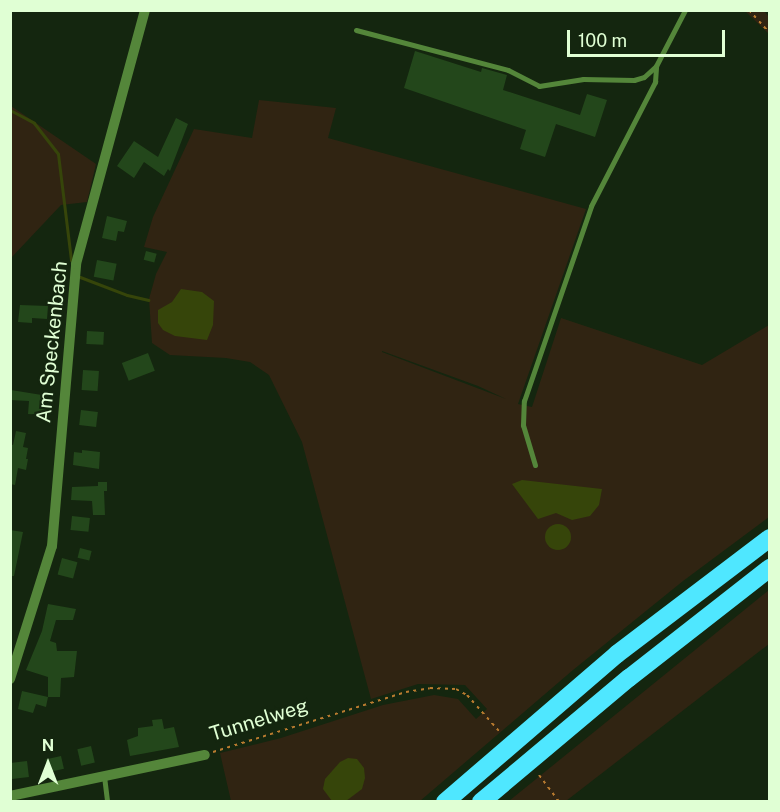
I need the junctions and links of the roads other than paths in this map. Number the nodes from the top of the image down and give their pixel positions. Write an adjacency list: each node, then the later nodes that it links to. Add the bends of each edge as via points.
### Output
1 (145, 10): 8 (street, Am Speckenbach, via 76,264 52,546)
2 (685, 10): 4 (lane)
3 (356, 30): 4 (lane, via 508,70 539,86 583,79 634,80)
4 (656, 66): 5 (lane, via 655,82 591,206 524,401 523,425)
5 (535, 465)
6 (770, 538): 13 (highway, via 617,654)
7 (770, 568): 14 (highway)
8 (10, 679)
9 (205, 755): 10 (street, Tunnelweg)
10 (104, 776): 11 (street, Tunnelweg); 12 (lane)
11 (10, 796)
12 (106, 801)
13 (445, 801)
14 (481, 801)

